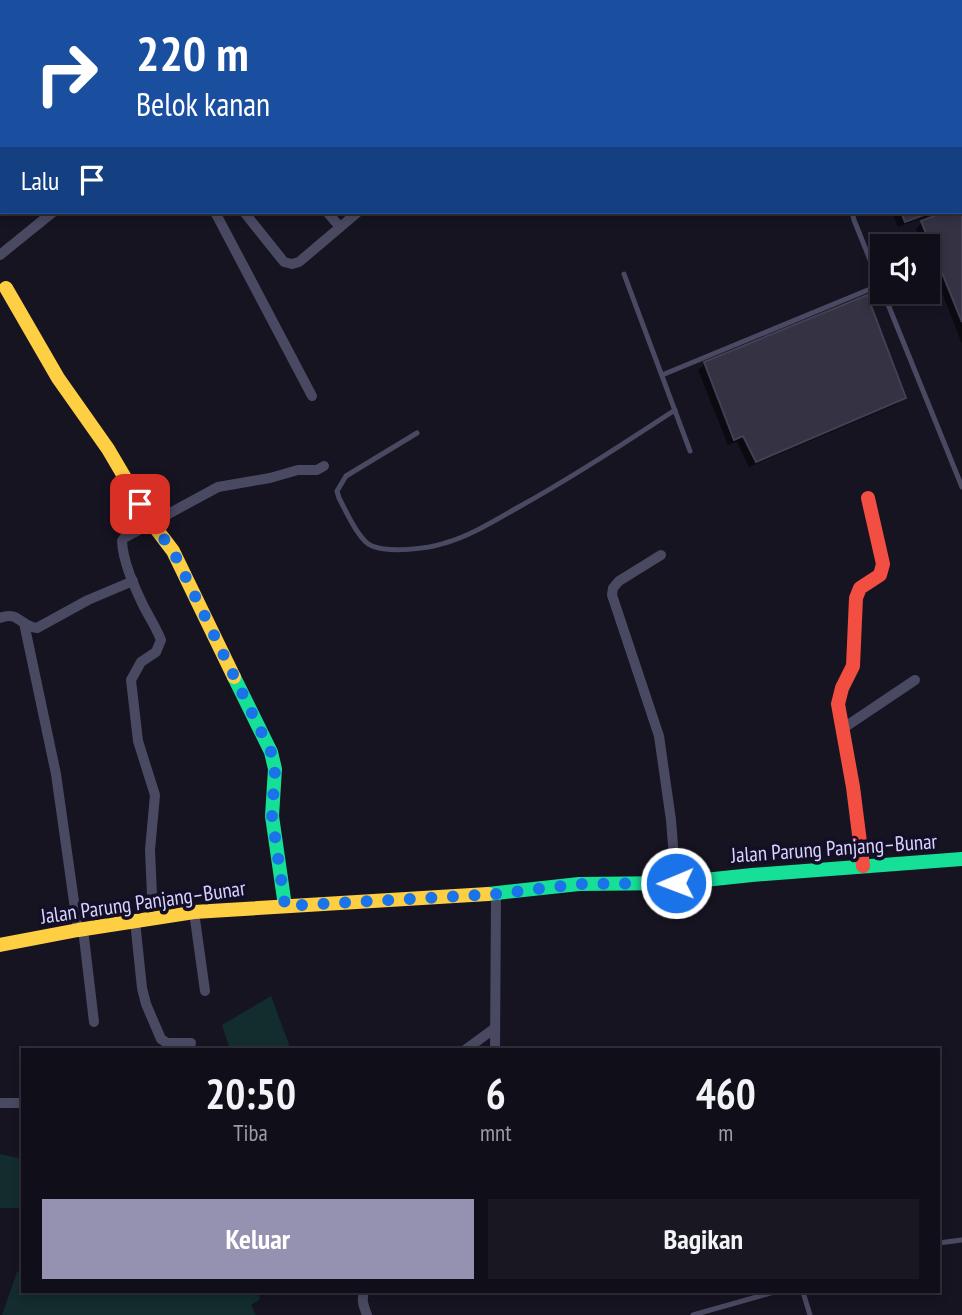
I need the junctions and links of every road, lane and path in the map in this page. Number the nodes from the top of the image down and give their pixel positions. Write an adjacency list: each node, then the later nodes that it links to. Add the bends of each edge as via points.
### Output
1 (51, 214): 8 (street)
2 (216, 214): 15 (street)
3 (246, 214): 7 (street, via 284,262 292,264)
4 (329, 214): 7 (street)
5 (356, 214): 7 (street)
6 (853, 214): 9 (lane)
7 (340, 227)
8 (0, 255)
9 (870, 258)
10 (624, 274): 14 (lane)
11 (6, 288): 22 (street)
12 (870, 294): 14 (lane)
13 (888, 304): 20 (lane)
14 (662, 375): 16 (lane)
15 (312, 396)
16 (675, 410): 17 (lane, via 569,479 482,527 446,543 414,549 370,546 337,491 346,476); 18 (lane)
17 (417, 433)
18 (690, 451)
19 (324, 467): 22 (street, via 218,487)
20 (962, 487)
21 (869, 498): 28 (street, via 883,564 880,575 860,588 856,598 853,666 838,704)
22 (151, 522): 24 (street, via 122,541); 33 (street, via 173,551 271,752 275,769 272,816)
23 (661, 555): 31 (street, via 619,582 612,594 659,736)
24 (133, 581): 26 (street, via 37,628); 35 (street, via 161,640 131,680 138,741 155,795 150,850)
25 (0, 618): 26 (street, via 14,616)
26 (24, 623): 37 (street)
27 (915, 680): 28 (street)
28 (842, 729): 30 (street)
29 (962, 859): 30 (street, Jalan Parung Panjang–Bunar)
30 (863, 866): 31 (street, Jalan Parung Panjang–Bunar)
31 (676, 883): 32 (street, Jalan Parung Panjang–Bunar, via 579,884)
32 (496, 894): 33 (street, Jalan Parung Panjang–Bunar); 41 (street)
33 (285, 906): 34 (street, Jalan Parung Panjang–Bunar)
34 (194, 912): 35 (street, Jalan Parung Panjang–Bunar); 39 (street)
35 (153, 918): 36 (street, Jalan Parung Panjang–Bunar)
36 (135, 921): 37 (street, Jalan Parung Panjang–Bunar); 42 (street, via 142,988 161,1039)
37 (80, 930): 38 (street, Jalan Parung Panjang–Bunar); 40 (street)
38 (0, 945)
39 (205, 991)
40 (94, 1022)
41 (495, 1028): 43 (street); 44 (street)
42 (191, 1043)
43 (468, 1048)
44 (495, 1048)
45 (0, 1102): 46 (street)
46 (21, 1103)
47 (962, 1240): 48 (lane)
48 (940, 1241)
49 (364, 1293): 52 (street)
50 (770, 1293): 53 (lane)
51 (803, 1293): 54 (lane)
52 (367, 1315)
53 (693, 1315)
54 (810, 1315)

